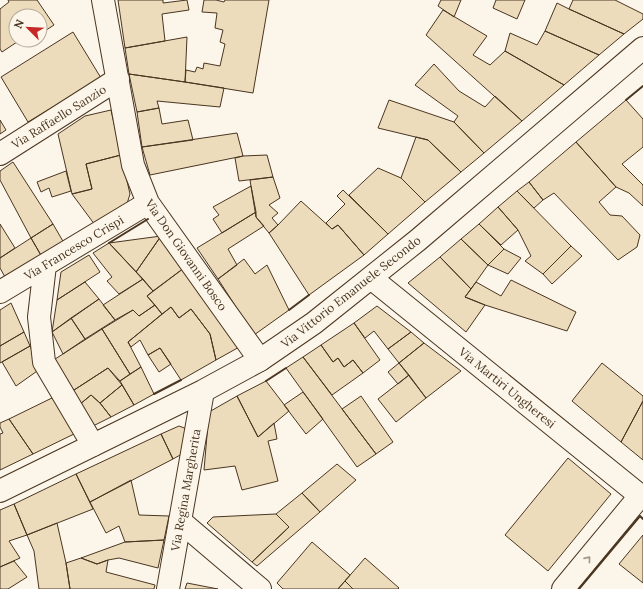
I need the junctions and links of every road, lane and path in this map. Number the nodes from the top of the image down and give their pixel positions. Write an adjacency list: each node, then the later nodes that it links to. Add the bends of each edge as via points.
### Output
1 (103, 0): 3 (street, Via Don Giovanni Bosco)
2 (643, 48): 7 (street, Via Vittorio Emanuele Secondo)
3 (118, 79): 4 (street, Via Raffaello Sanzio); 5 (street, Via Don Giovanni Bosco, via 133,165)
4 (0, 154)
5 (148, 203): 6 (street, Via Francesco Crispi); 9 (street, Via Don Giovanni Bosco)
6 (45, 265): 8 (street, Via Francesco Crispi); 11 (street, via 39,316 44,362)
7 (371, 278): 9 (street, Via Vittorio Emanuele Secondo, via 314,323); 13 (street, Via Martiri Ungheresi)
8 (0, 292)
9 (260, 360): 10 (street, Via Vittorio Emanuele Secondo)
10 (203, 391): 11 (street, Via Vittorio Emanuele Secondo); 14 (street, Via Regina Margherita)
11 (93, 445): 12 (street, Via Vittorio Emanuele Secondo)
12 (0, 491)
13 (641, 497): 17 (street, one-way to 13)
14 (180, 521): 15 (street, Via Regina Margherita); 16 (street)
15 (168, 589)
16 (260, 589)
17 (564, 589)

